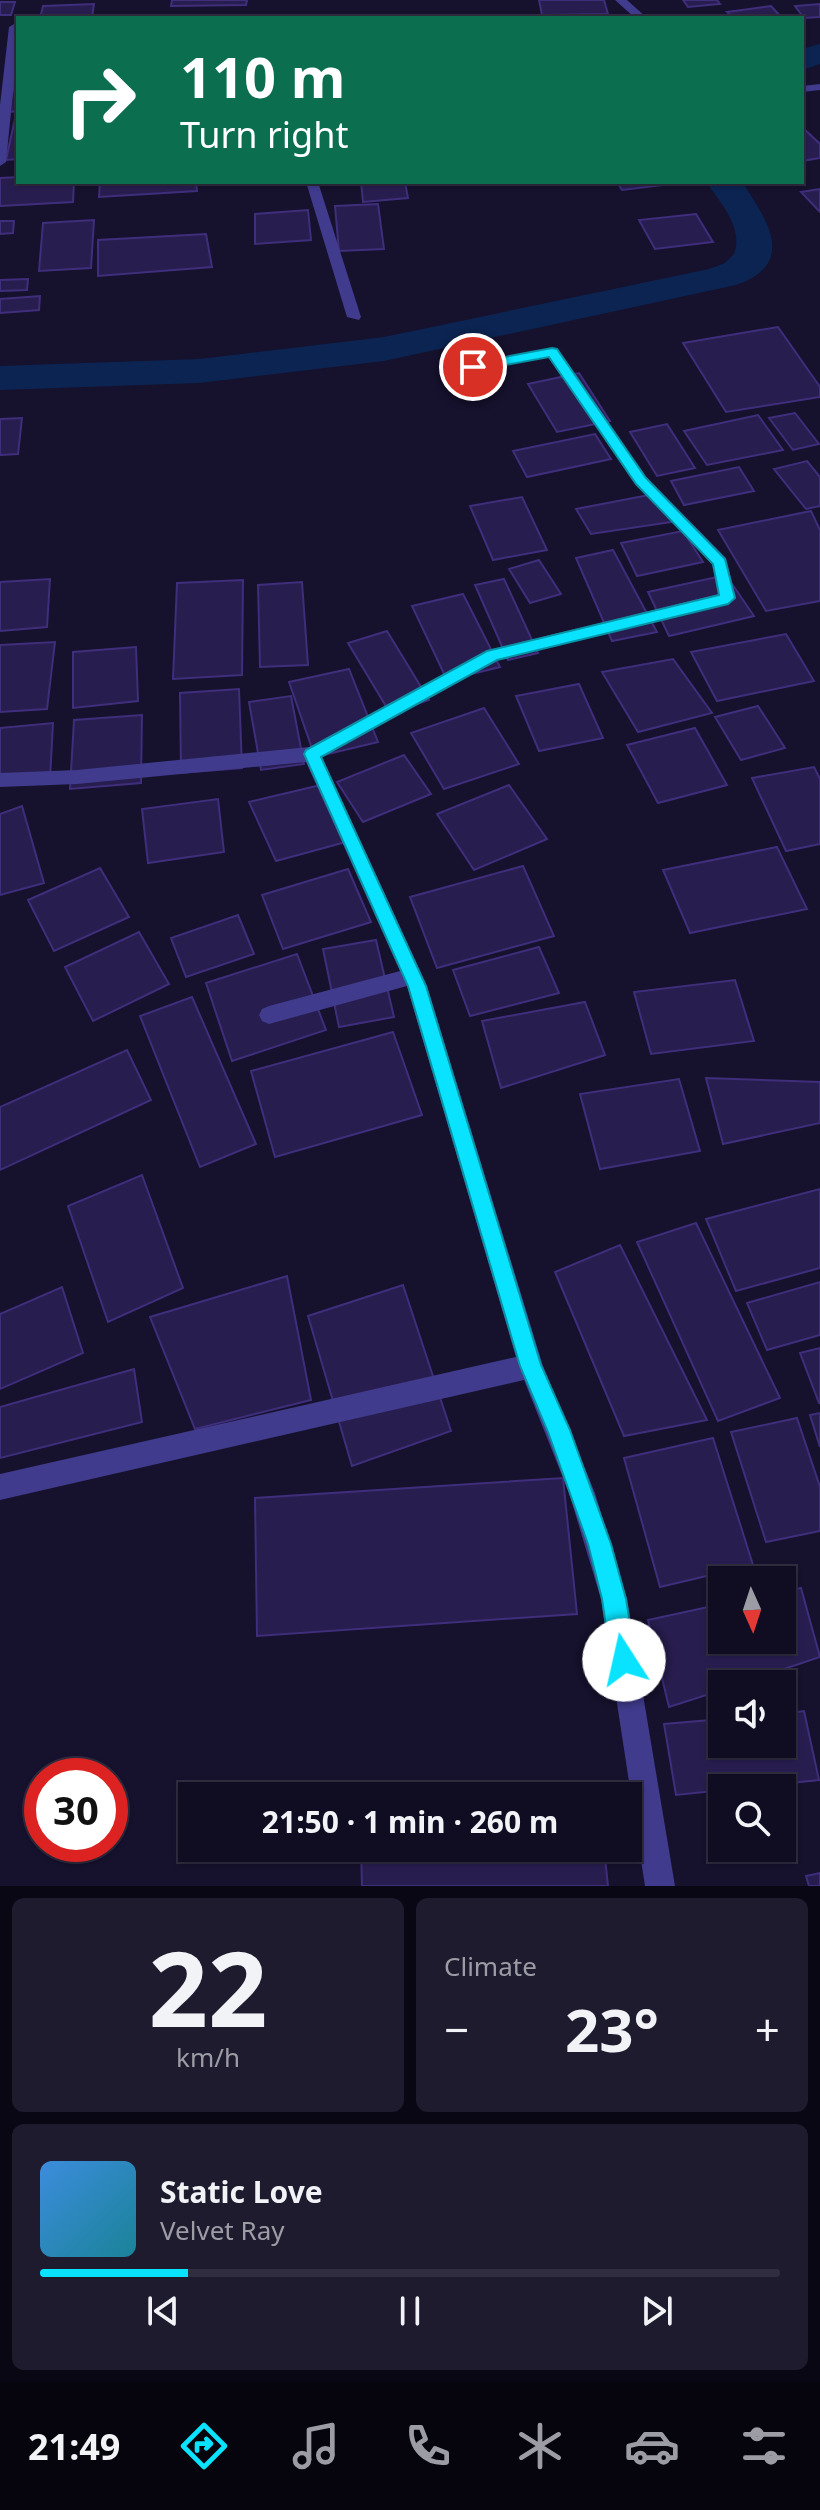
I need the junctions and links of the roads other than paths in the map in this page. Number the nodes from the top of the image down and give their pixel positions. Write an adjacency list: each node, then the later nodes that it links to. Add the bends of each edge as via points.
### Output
1 (620, 0): 2 (street)
2 (640, 16)
3 (14, 27): 4 (street)
4 (0, 164)
5 (313, 184): 6 (street)
6 (354, 317)
7 (447, 372): 8 (street, via 552,352 641,481 720,562 728,598 492,655)
8 (312, 754): 9 (street); 10 (street)
9 (0, 780)
10 (412, 976): 11 (street); 12 (street)
11 (269, 1015)
12 (531, 1366): 13 (street); 14 (street, via 582,1493 614,1599)
13 (0, 1487)
14 (660, 1886)

